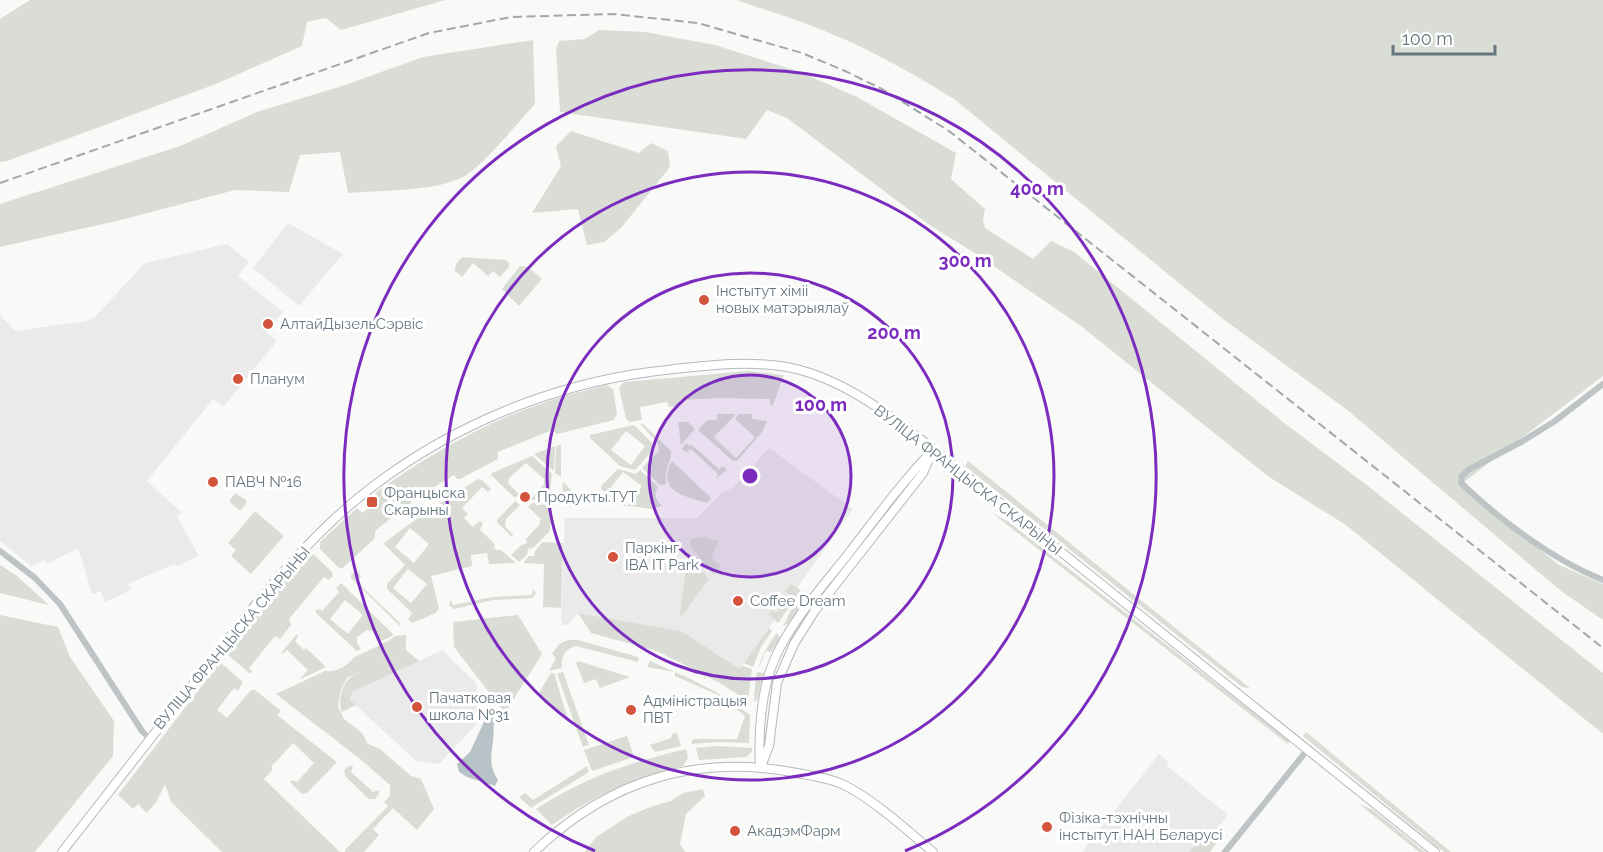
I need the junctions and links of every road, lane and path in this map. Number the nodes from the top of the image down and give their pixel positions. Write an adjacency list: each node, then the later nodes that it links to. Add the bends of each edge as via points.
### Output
1 (1603, 384): 4 (street, via 1555,421 1468,470 1461,483 1556,556)
2 (933, 450): 5 (main road, ВУЛІЦА ФРАНЦЫСКА СКАРЫНЫ, via 881,410 836,383 794,368 730,364 692,367 613,377 549,394 484,420 427,450 377,483 342,513 278,579); 6 (main road, ВУЛІЦА ФРАНЦЫСКА СКАРЫНЫ); 7 (main road, via 923,473 814,612 794,644 777,683 769,746)
3 (0, 551): 5 (street, via 60,604)
4 (1603, 580)
5 (149, 738): 8 (main road, ВУЛІЦА ФРАНЦЫСКА СКАРЫНЫ)
6 (1308, 749): 11 (street); 12 (main road, ВУЛІЦА ФРАНЦЫСКА СКАРЫНЫ)
7 (760, 767): 9 (main road, via 695,769 641,783 587,810); 10 (main road, via 828,778 849,788)
8 (63, 852)
9 (534, 852)
10 (933, 852)
11 (1225, 852)
12 (1435, 852)

